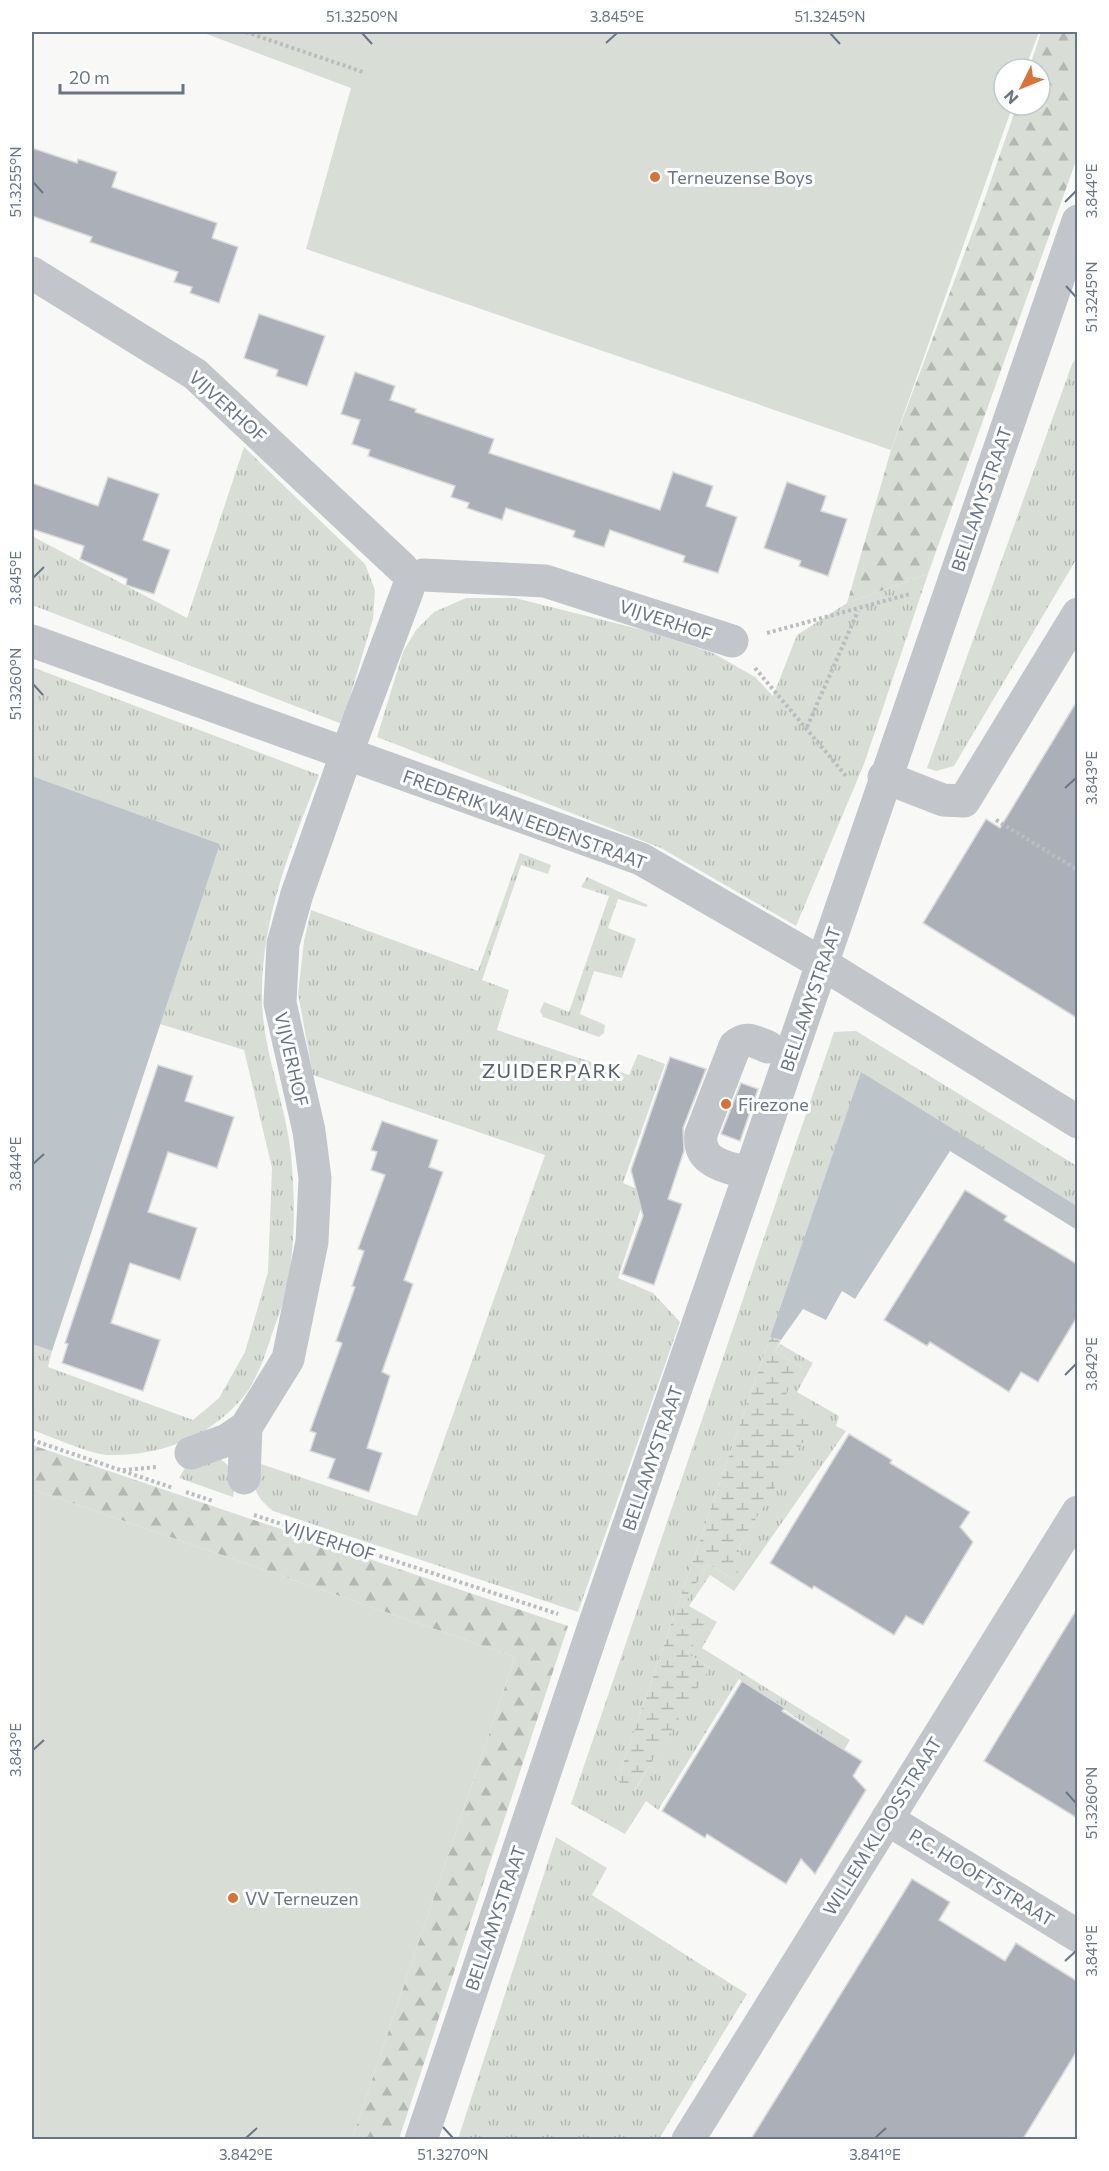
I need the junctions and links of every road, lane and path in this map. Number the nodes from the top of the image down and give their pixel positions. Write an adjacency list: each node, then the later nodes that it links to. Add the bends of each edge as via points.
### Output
1 (246, 32): 2 (path)
2 (363, 72)
3 (1077, 221): 5 (street, BELLAMYSTRAAT)
4 (32, 273): 6 (street, VIJVERHOF, via 195,374)
5 (1066, 291): 12 (street, BELLAMYSTRAAT)
6 (411, 577): 9 (street, VIJVERHOF, via 545,581); 11 (street, VIJVERHOF)
7 (1077, 614): 13 (street)
8 (32, 641): 11 (street, FREDERIK VAN EEDENSTRAAT)
9 (732, 641): 10 (path); 10 (path, via 859,610)
10 (807, 727): 14 (path)
11 (346, 755): 16 (street, FREDERIK VAN EEDENSTRAAT, via 641,859); 20 (street, VIJVERHOF, via 283,944 280,1003 309,1131 315,1178 312,1242 288,1359)
12 (884, 777): 13 (street, via 943,800); 14 (street, BELLAMYSTRAAT)
13 (964, 801): 15 (path)
14 (873, 810): 16 (street, BELLAMYSTRAAT)
15 (1077, 870)
16 (823, 964): 17 (street, BELLAMYSTRAAT); 18 (street, FREDERIK VAN EEDENSTRAAT)
17 (780, 1051): 19 (street, BELLAMYSTRAAT); 19 (street, via 749,1039 735,1046 701,1134 705,1156 723,1167)
18 (1077, 1122)
19 (744, 1172): 27 (street, BELLAMYSTRAAT)
20 (246, 1427): 22 (street, VIJVERHOF, via 227,1440); 23 (street, VIJVERHOF)
21 (32, 1440): 24 (path)
22 (191, 1453)
23 (244, 1478)
24 (215, 1502)
25 (1077, 1512): 28 (street, WILLEM KLOOSSTRAAT)
26 (247, 1513): 27 (path, VIJVERHOF)
27 (594, 1626): 30 (street, BELLAMYSTRAAT)
28 (887, 1819): 29 (street, P.C. HOOFTSTRAAT); 31 (street, WILLEM KLOOSSTRAAT)
29 (1077, 1936)
30 (421, 2139)
31 (688, 2139)

